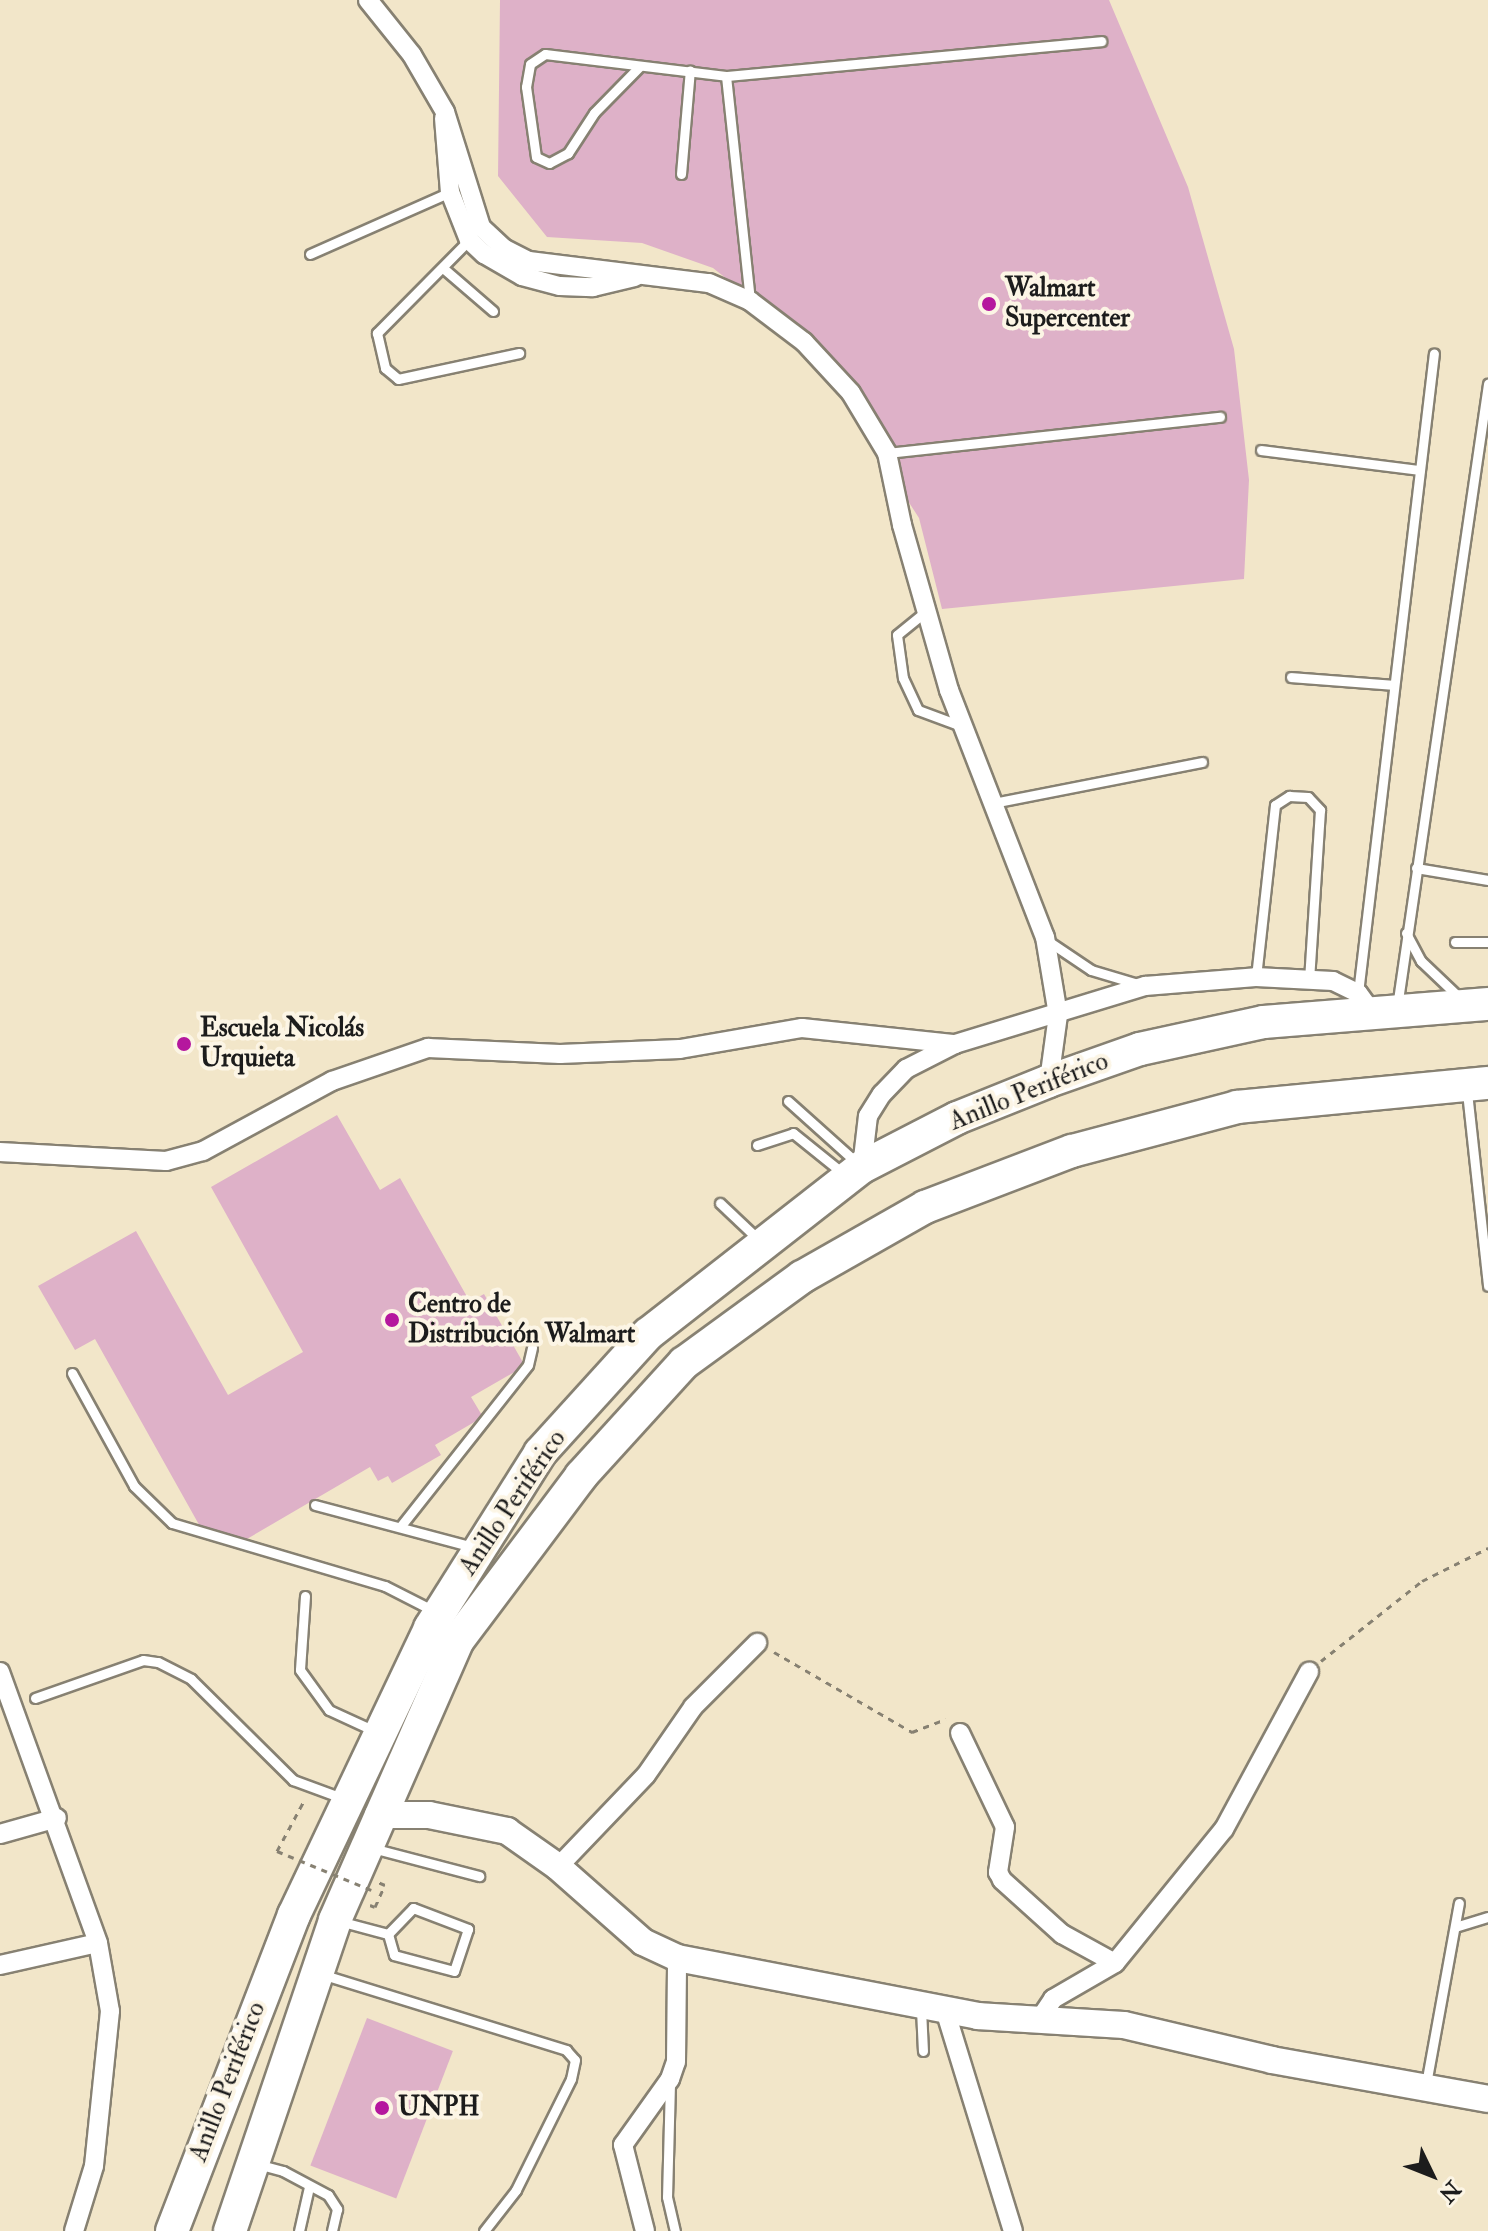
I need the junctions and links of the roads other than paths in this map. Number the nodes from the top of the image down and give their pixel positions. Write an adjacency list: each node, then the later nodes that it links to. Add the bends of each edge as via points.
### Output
1 (368, 0): 6 (street, via 412,55)
2 (1101, 41): 5 (lane)
3 (639, 67): 3 (lane, via 574,54 545,54 530,64 528,125 536,157 549,163 568,153 594,113); 4 (lane)
4 (690, 70): 5 (lane); 7 (lane)
5 (726, 76): 12 (lane)
6 (445, 112): 8 (street); 9 (street)
7 (681, 174)
8 (450, 192): 9 (street); 10 (lane)
9 (475, 233): 11 (lane); 12 (street, via 522,276 560,286 593,287 652,272 709,283)
10 (310, 254)
11 (443, 268): 13 (lane); 14 (lane, via 377,333 385,368 398,379)
12 (750, 301): 19 (street, via 804,342 851,393)
13 (493, 311)
14 (519, 353)
15 (1434, 353): 20 (lane)
16 (1488, 384): 27 (lane)
17 (1220, 417): 19 (lane)
18 (1261, 450): 20 (lane)
19 (887, 453): 21 (street)
20 (1420, 470): 23 (lane)
21 (925, 612): 24 (street); 24 (lane, via 897,635 903,678 918,710)
22 (1291, 677): 23 (lane)
23 (1394, 685): 37 (lane)
24 (964, 727): 26 (street)
25 (1202, 762): 26 (lane)
26 (993, 803): 30 (street)
27 (1416, 868): 28 (lane); 29 (lane)
28 (1488, 880)
29 (1406, 933): 36 (lane, via 1421,961); 37 (lane)
30 (1045, 937): 35 (lane, via 1091,970); 38 (street)
31 (1455, 942): 32 (lane)
32 (1488, 942)
33 (1256, 977): 34 (street); 34 (lane, via 1275,805 1289,796 1308,797 1320,810); 35 (street)
34 (1309, 979): 37 (street, via 1333,981)
35 (1145, 986): 38 (street)
36 (1478, 1004): 37 (highway, Anillo Periférico)
37 (1375, 1005): 40 (highway, Anillo Periférico, via 1140,1049)
38 (1058, 1015): 39 (street); 40 (street)
39 (955, 1044): 44 (street, via 802,1028 680,1049 560,1054 428,1048 332,1081 203,1151 166,1161); 45 (street, via 906,1069 882,1094 868,1116)
40 (1049, 1081): 45 (highway, Anillo Periférico, via 957,1118)
41 (1477, 1084): 48 (lane); 63 (highway, Anillo Periférico, via 1237,1107 1072,1151 925,1207 802,1277 684,1363 581,1476 458,1640)
42 (788, 1101): 45 (lane)
43 (757, 1145): 45 (lane, via 793,1133)
44 (0, 1152)
45 (855, 1172): 47 (highway, Anillo Periférico)
46 (720, 1203): 47 (lane)
47 (762, 1243): 53 (highway, Anillo Periférico, via 648,1334 540,1453)
48 (1488, 1286)
49 (532, 1347): 52 (lane, via 528,1365)
50 (72, 1373): 55 (lane, via 134,1486 172,1523 385,1586)
51 (315, 1505): 52 (lane)
52 (400, 1527): 53 (lane)
53 (480, 1548): 55 (highway, Anillo Periférico)
54 (305, 1596): 61 (lane, via 300,1670 329,1710)
55 (439, 1613): 61 (highway, Anillo Periférico)
56 (757, 1643): 67 (street, via 693,1707 646,1775)
57 (0, 1672): 64 (street)
58 (1309, 1672): 76 (street, via 1224,1829)
59 (35, 1698): 62 (lane, via 143,1660 158,1662 191,1679 293,1780)
60 (960, 1733): 76 (street, via 1005,1827 998,1872 1002,1880 1062,1934)
61 (380, 1734): 62 (highway, Anillo Periférico)
62 (333, 1795): 88 (highway, Anillo Periférico)
63 (378, 1815): 66 (highway, Anillo Periférico); 67 (main road, via 478,1822 507,1831)
64 (57, 1818): 65 (street); 74 (street)
65 (0, 1834)
66 (365, 1846): 68 (lane); 71 (highway, Anillo Periférico)
67 (558, 1867): 75 (main road, via 643,1942)
68 (479, 1876)
69 (1459, 1903): 72 (lane)
70 (1488, 1917): 72 (lane)
71 (335, 1920): 73 (lane); 78 (highway, Anillo Periférico)
72 (1455, 1927): 83 (lane)
73 (388, 1934): 73 (lane, via 413,1908 464,1924 469,1936 454,1971 394,1955)
74 (98, 1943): 77 (street); 87 (street, via 110,2011 94,2166)
75 (677, 1958): 79 (main road); 82 (street, via 676,2062)
76 (1115, 1963): 80 (street, via 1053,1999)
77 (0, 1965)
78 (318, 1973): 85 (highway, Anillo Periférico); 92 (lane, via 566,2050 575,2060 571,2079 516,2190)
79 (933, 2008): 80 (main road); 81 (lane); 95 (street)
80 (1041, 2017): 83 (main road, via 1124,2025 1272,2060)
81 (923, 2051)
82 (670, 2079): 93 (street, via 623,2145); 94 (lane, via 667,2197)
83 (1425, 2087): 84 (main road)
84 (1488, 2099)
85 (252, 2162): 86 (lane, via 283,2171); 89 (highway, Anillo Periférico)
86 (309, 2187): 90 (lane); 91 (lane, via 328,2195 337,2209)
87 (74, 2231)
88 (172, 2231)
89 (230, 2231)
90 (299, 2231)
91 (332, 2231)
92 (484, 2231)
93 (645, 2231)
94 (675, 2231)
95 (1013, 2231)

